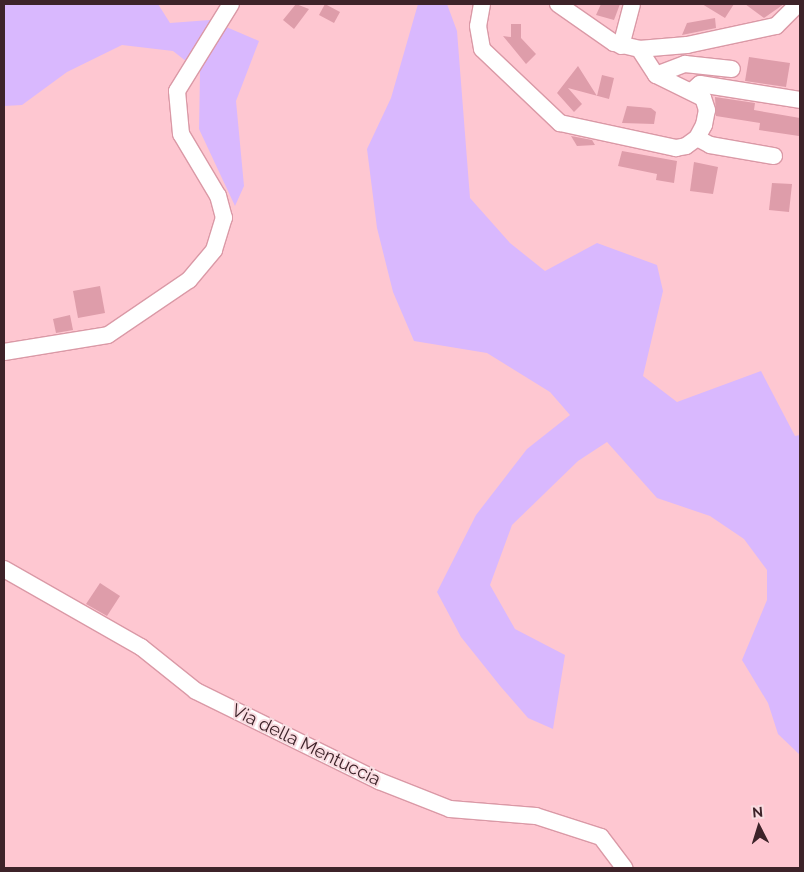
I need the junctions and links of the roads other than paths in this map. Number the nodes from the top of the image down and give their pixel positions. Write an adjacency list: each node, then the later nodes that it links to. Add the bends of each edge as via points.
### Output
1 (231, 4): 14 (street, via 177,91 181,134 218,196 224,218 214,250 189,280 108,335)
2 (482, 4): 12 (street, via 478,26 482,49 532,98 569,128 676,148)
3 (558, 4): 6 (street)
4 (632, 4): 6 (street)
5 (799, 4): 7 (street, via 776,26 687,45)
6 (621, 46): 7 (street)
7 (639, 49): 9 (street)
8 (732, 69): 9 (street, via 685,64)
9 (656, 75): 10 (street)
10 (693, 90): 11 (street, via 700,84); 12 (street, via 708,110)
11 (800, 100)
12 (697, 138): 13 (street, via 710,145)
13 (774, 156)
14 (4, 352)
15 (4, 569): 16 (street, Via della Mentuccia, via 141,648 196,691 370,777 450,809 536,816 600,837)
16 (624, 868)

